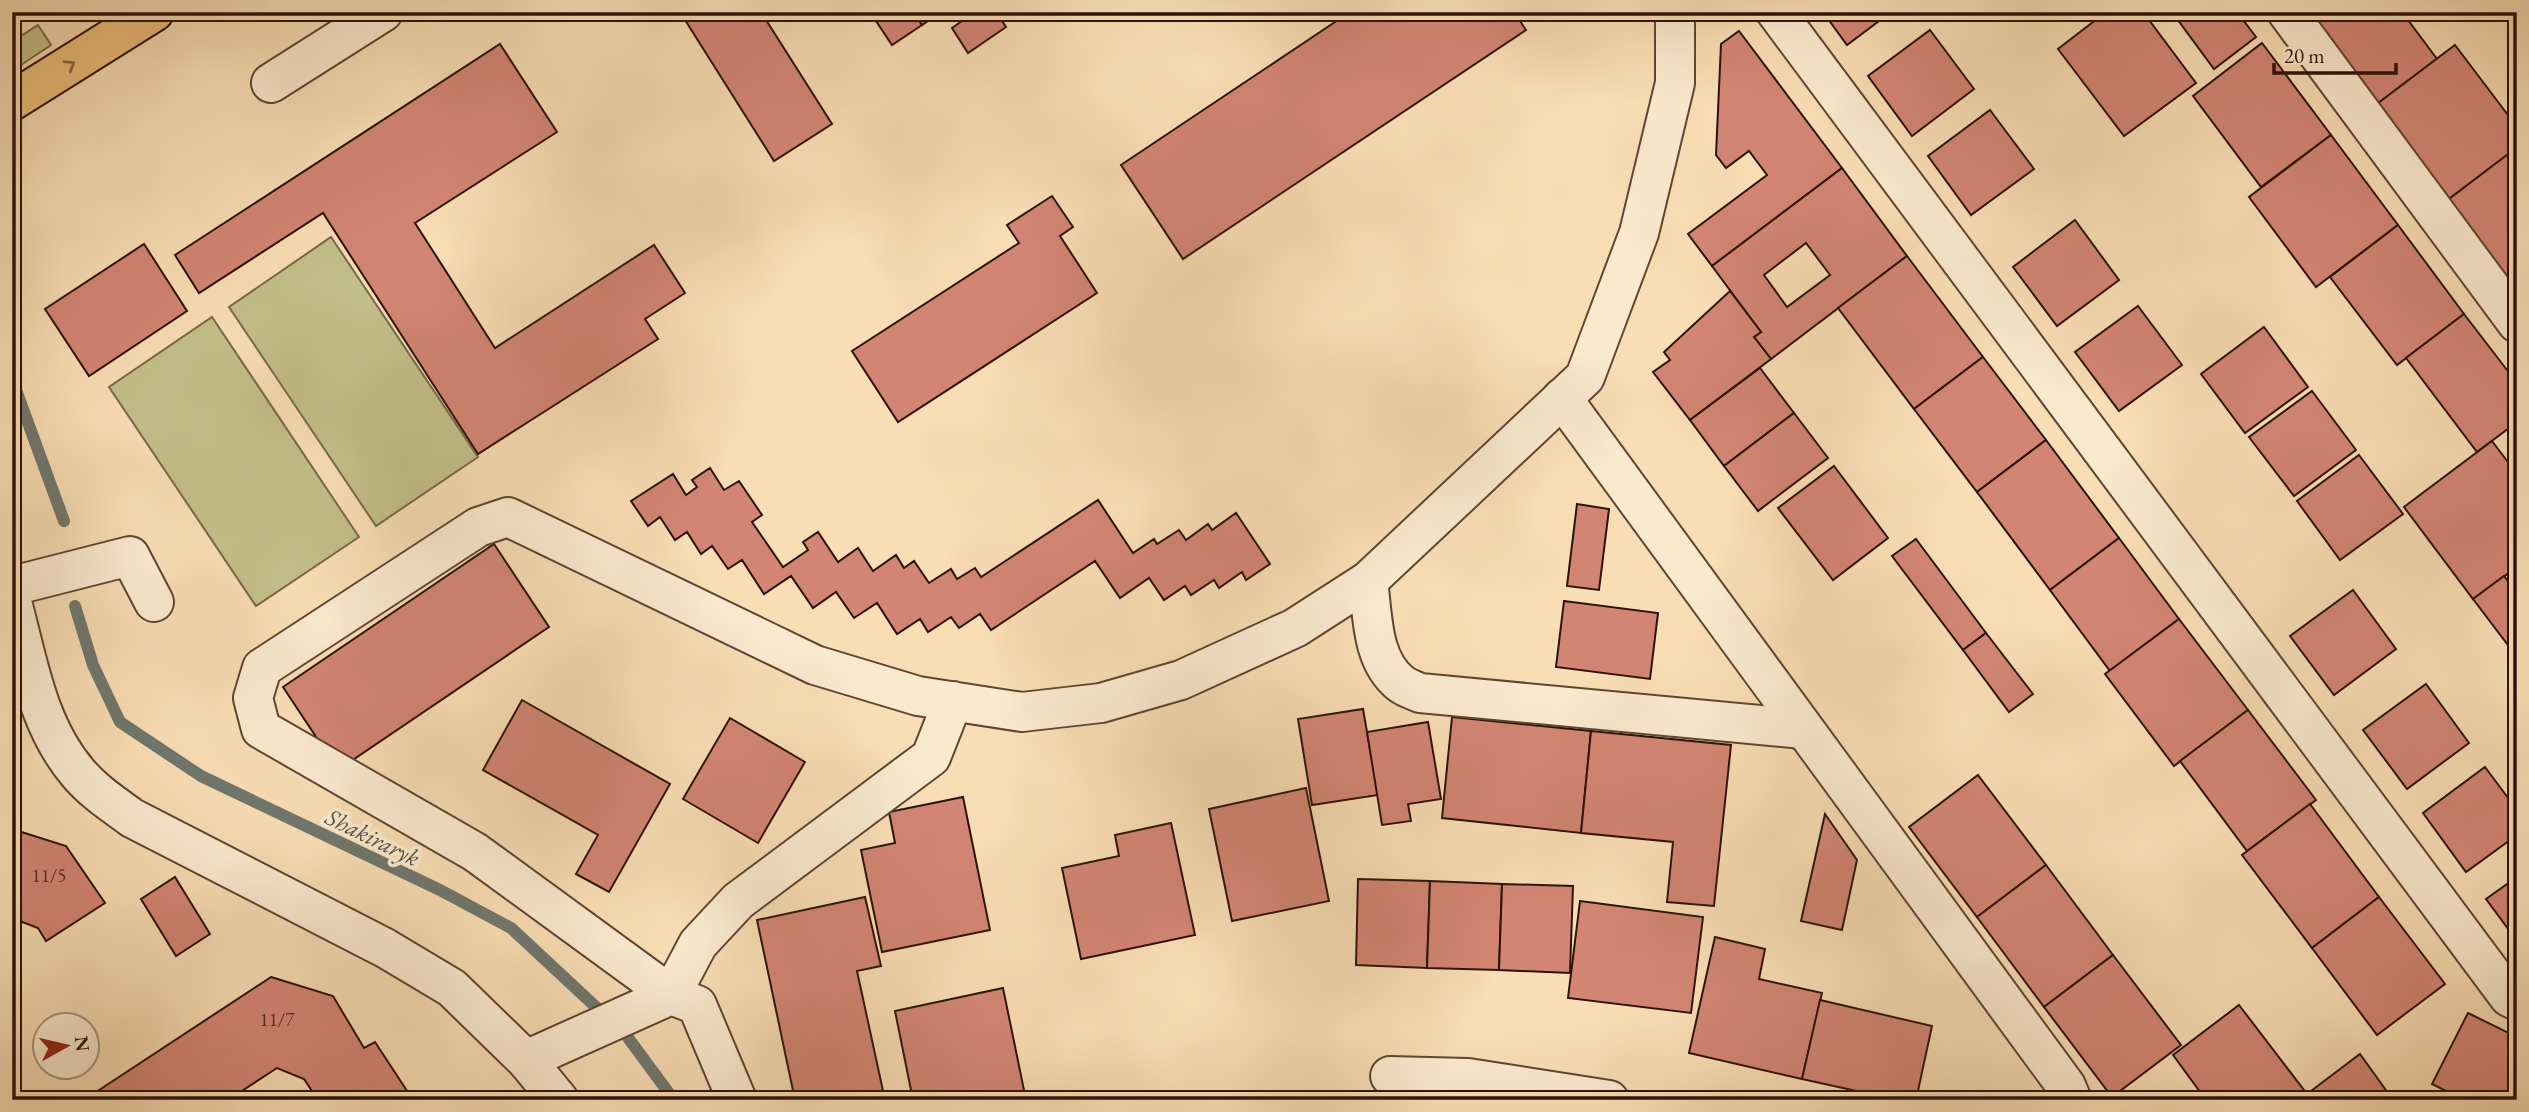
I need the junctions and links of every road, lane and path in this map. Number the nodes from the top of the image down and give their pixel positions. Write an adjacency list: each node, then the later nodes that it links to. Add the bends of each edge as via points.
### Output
1 (383, 12): 6 (street)
2 (1675, 12): 9 (street, via 1675,83 1639,233 1585,376)
3 (1776, 12): 17 (street, via 2509,997)
4 (2287, 12): 8 (street)
5 (148, 14): 7 (main road, one-way to 5)
6 (271, 83)
7 (12, 101)
8 (2517, 323)
9 (1562, 398): 10 (street); 15 (street)
10 (1368, 581): 14 (street, via 1295,628 1181,680 1101,703 1022,712); 15 (street, via 1382,661 1401,684 1420,693)
11 (12, 586): 13 (street, via 130,556)
12 (12, 602): 18 (street, via 42,714 57,746 104,797 132,818 385,948 452,988)
13 (154, 602)
14 (953, 701): 16 (street, via 931,757 738,901 698,944); 16 (street, via 918,696 815,665 508,517 478,527 262,668 253,698 261,729 475,852)
15 (1803, 729): 23 (street)
16 (671, 995): 18 (street); 21 (street, via 697,1005)
17 (2517, 1001)
18 (526, 1060): 20 (street)
19 (1390, 1076): 22 (street, via 1468,1078)
20 (559, 1100)
21 (737, 1100)
22 (1609, 1100)
23 (2072, 1100)

